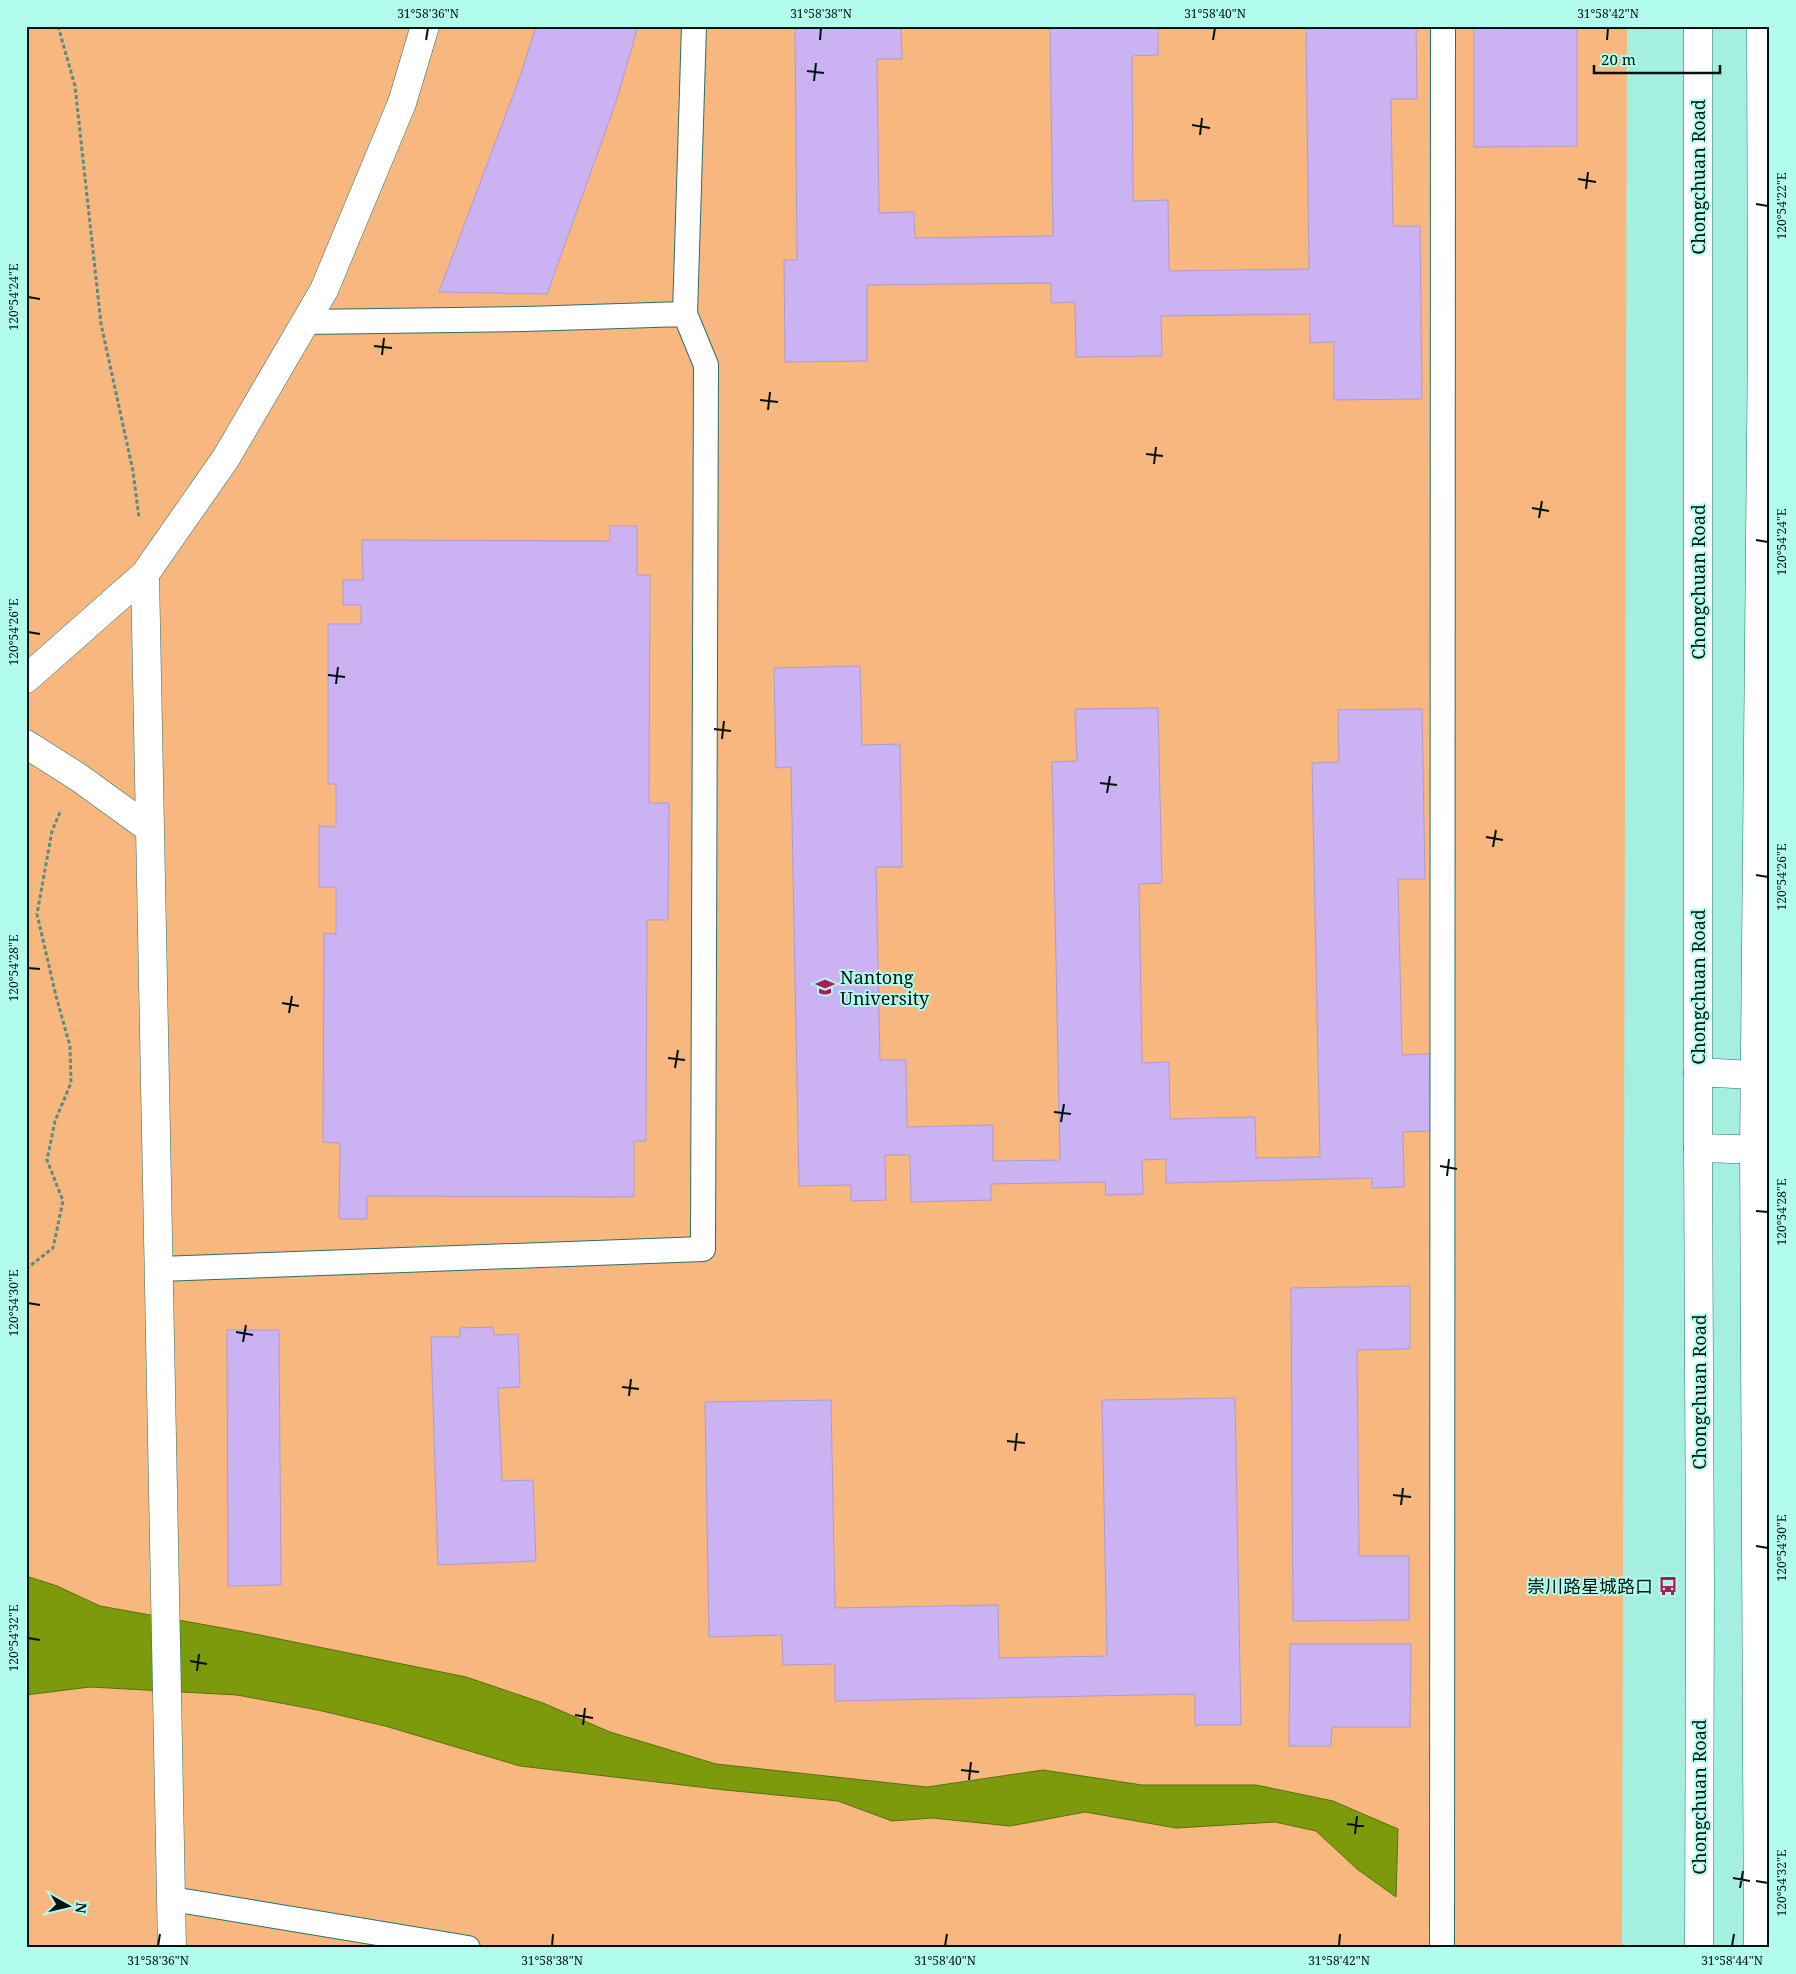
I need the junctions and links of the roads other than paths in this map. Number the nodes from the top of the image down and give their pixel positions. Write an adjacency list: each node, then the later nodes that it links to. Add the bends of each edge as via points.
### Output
1 (425, 26): 7 (main road, via 402,103 324,290)
2 (694, 26): 6 (lane)
3 (1443, 26): 20 (lane)
4 (1698, 26): 12 (main road, Chongchuan Road)
5 (1761, 26): 13 (main road)
6 (685, 314): 7 (lane); 16 (lane, via 706,365 703,1249)
7 (305, 322): 8 (main road, via 226,458)
8 (145, 574): 9 (main road); 11 (main road)
9 (26, 679)
10 (26, 744): 11 (main road)
11 (150, 829): 16 (main road)
12 (1698, 1072): 13 (main road); 14 (main road, Chongchuan Road)
13 (1763, 1076): 15 (main road)
14 (1698, 1148): 15 (main road); 21 (main road, Chongchuan Road)
15 (1762, 1150): 22 (main road)
16 (159, 1270): 17 (main road)
17 (172, 1899): 18 (main road); 19 (lane)
18 (172, 1948)
19 (468, 1948)
20 (1442, 1948)
21 (1698, 1948)
22 (1758, 1948)

